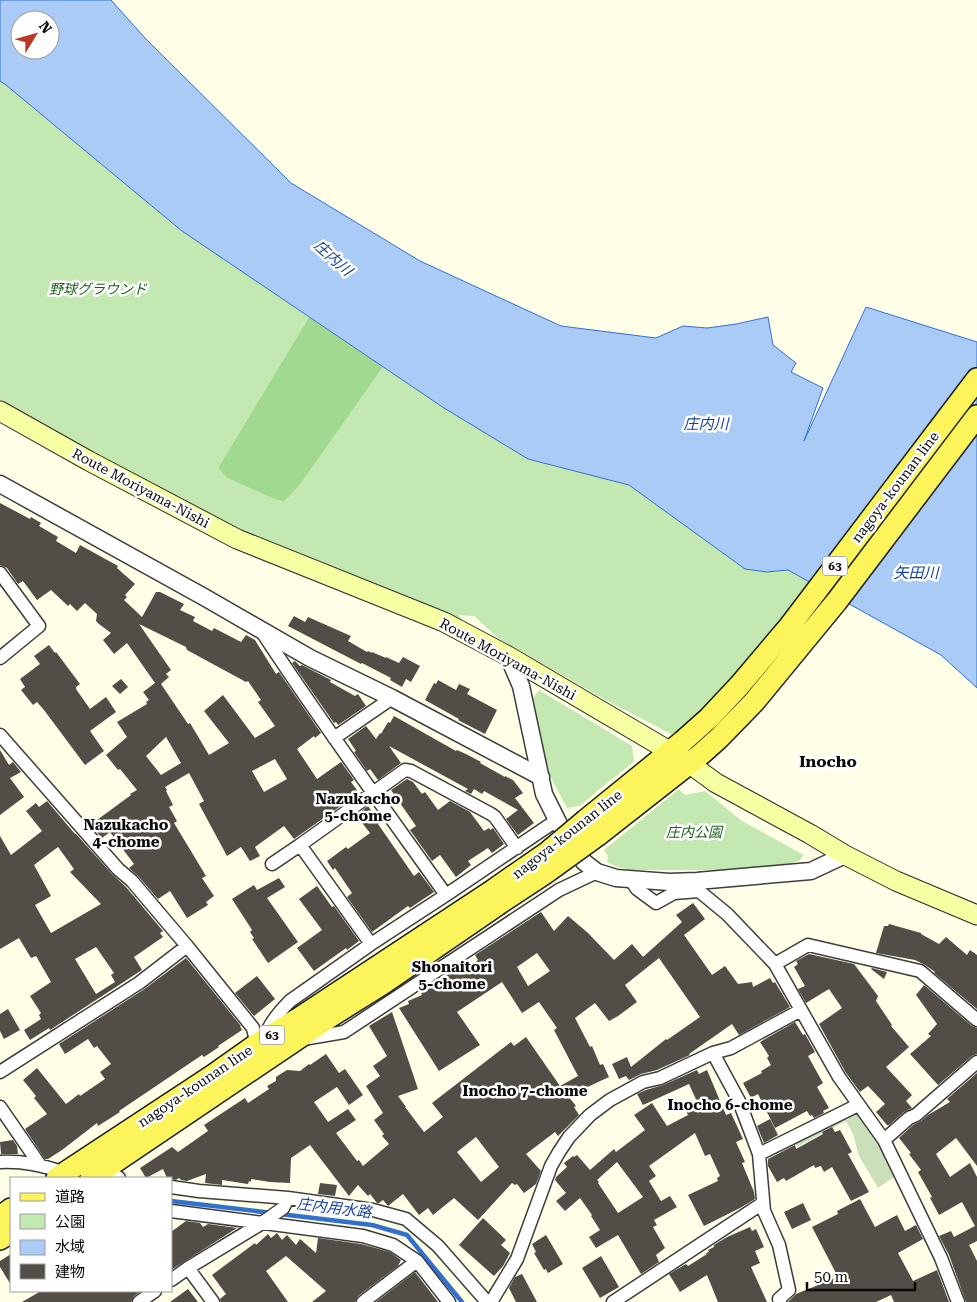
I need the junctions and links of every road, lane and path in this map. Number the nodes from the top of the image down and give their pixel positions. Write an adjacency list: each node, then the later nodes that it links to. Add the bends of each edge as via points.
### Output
1 (977, 379): 12 (main road, nagoya-kounan line / 63, via 789,627 739,686)
2 (0, 411): 7 (main road, Route Moriyama-Nishi, via 237,540 444,622)
3 (977, 416): 13 (main road, nagoya-kounan line / 63, via 837,601 754,702)
4 (0, 484): 6 (street)
5 (0, 573): 8 (street, via 39,626)
6 (261, 630): 9 (street); 11 (street)
7 (508, 656): 12 (main road, Route Moriyama-Nishi); 14 (street, via 520,686)
8 (0, 658)
9 (392, 698): 11 (street); 14 (street)
10 (0, 734): 28 (street)
11 (334, 738): 15 (street)
12 (677, 747): 13 (main road, Route Moriyama-Nishi); 17 (main road, nagoya-kounan line / 63)
13 (695, 759): 17 (main road, nagoya-kounan line / 63); 20 (main road, Route Moriyama-Nishi, via 716,783)
14 (540, 778): 16 (street)
15 (373, 792): 18 (street); 19 (street, via 405,770 411,771 491,814); 24 (street)
16 (557, 820): 19 (street); 22 (street, via 584,862)
17 (592, 828): 25 (main road, nagoya-kounan line / 63, bridge, via 548,852)
18 (300, 845): 21 (street); 27 (street)
19 (516, 848): 24 (street)
20 (845, 855): 23 (street, via 811,871 697,881); 26 (main road, Route Moriyama-Nishi, via 896,881)
21 (272, 864)
22 (598, 872): 23 (street); 32 (street, via 559,890 344,1032)
23 (630, 879): 29 (street, via 656,903 674,893 699,891 727,914)
24 (446, 895): 27 (street)
25 (493, 899): 32 (main road, nagoya-kounan line / 63, via 382,984); 33 (main road, nagoya-kounan line / 63)
26 (977, 915)
27 (371, 944): 33 (street, via 290,1001)
28 (187, 946): 33 (street, via 253,1028); 36 (street, via 139,983)
29 (775, 964): 30 (street); 31 (street, via 808,945 920,972)
30 (801, 1010): 34 (street, via 731,1048); 37 (street, via 838,1077)
31 (977, 1020)
32 (299, 1038): 44 (main road, nagoya-kounan line / 63)
33 (258, 1044): 43 (main road, nagoya-kounan line / 63)
34 (713, 1053): 40 (street, via 740,1101); 58 (street, via 660,1078 643,1082 610,1100 569,1137 551,1166 517,1260)
35 (977, 1062): 39 (street)
36 (0, 1072)
37 (858, 1104): 39 (street); 40 (street)
38 (0, 1106): 42 (street)
39 (884, 1140): 61 (street, via 941,1258)
40 (759, 1154): 47 (street)
41 (0, 1162): 42 (street)
42 (40, 1165): 43 (street)
43 (61, 1175)
44 (105, 1175)
45 (172, 1187): 46 (street)
46 (286, 1203): 49 (street); 58 (street, via 373,1210 406,1219 438,1246)
47 (764, 1203): 59 (street); 60 (street, via 764,1211 779,1245 789,1290 779,1299)
48 (172, 1211): 49 (street)
49 (265, 1221): 50 (street, via 363,1236 393,1245); 51 (street)
50 (417, 1261): 56 (street); 57 (street)
51 (188, 1268): 52 (street); 55 (street)
52 (172, 1279)
53 (154, 1292): 54 (street)
54 (139, 1302)
55 (213, 1302)
56 (363, 1302)
57 (449, 1302)
58 (489, 1302)
59 (613, 1302)
60 (780, 1302)
61 (958, 1302)

